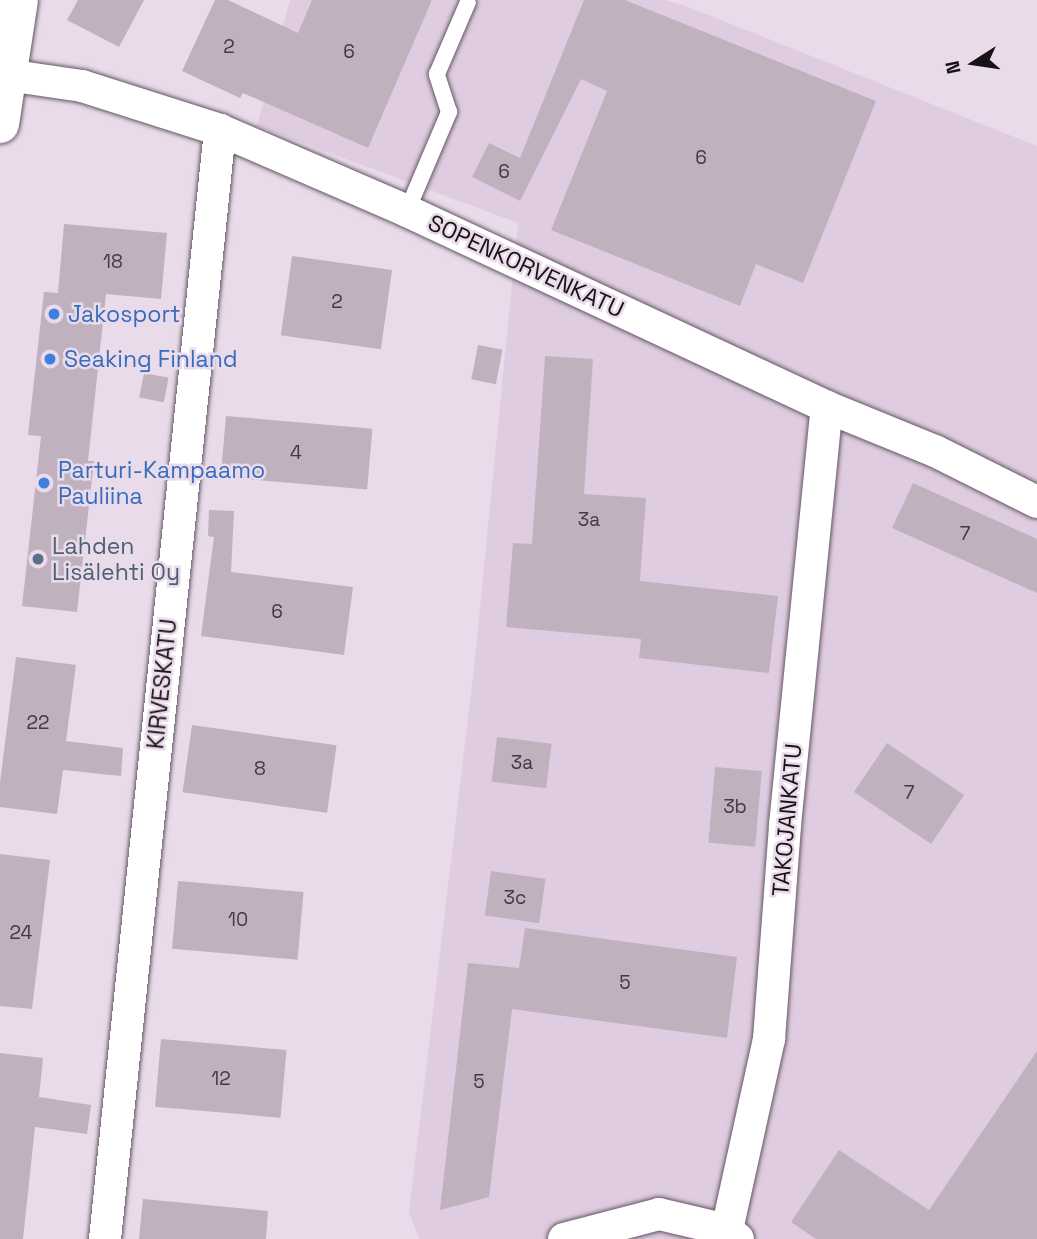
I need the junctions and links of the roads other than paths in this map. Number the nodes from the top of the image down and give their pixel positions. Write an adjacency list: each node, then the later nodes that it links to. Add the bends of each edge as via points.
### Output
1 (19, 0): 3 (main road)
2 (468, 2): 6 (lane, via 437,74 449,112)
3 (5, 75): 4 (main road); 5 (street, SOPENKORVENKATU, via 82,86)
4 (0, 124)
5 (220, 130): 6 (street, SOPENKORVENKATU); 10 (street, KIRVESKATU)
6 (407, 211): 7 (street, SOPENKORVENKATU)
7 (827, 407): 8 (street, SOPENKORVENKATU, via 935,451); 9 (street, TAKOJANKATU, via 785,825 769,1040)
8 (1037, 502)
9 (732, 1235): 11 (street, via 659,1214)
10 (105, 1239)
11 (564, 1239)

